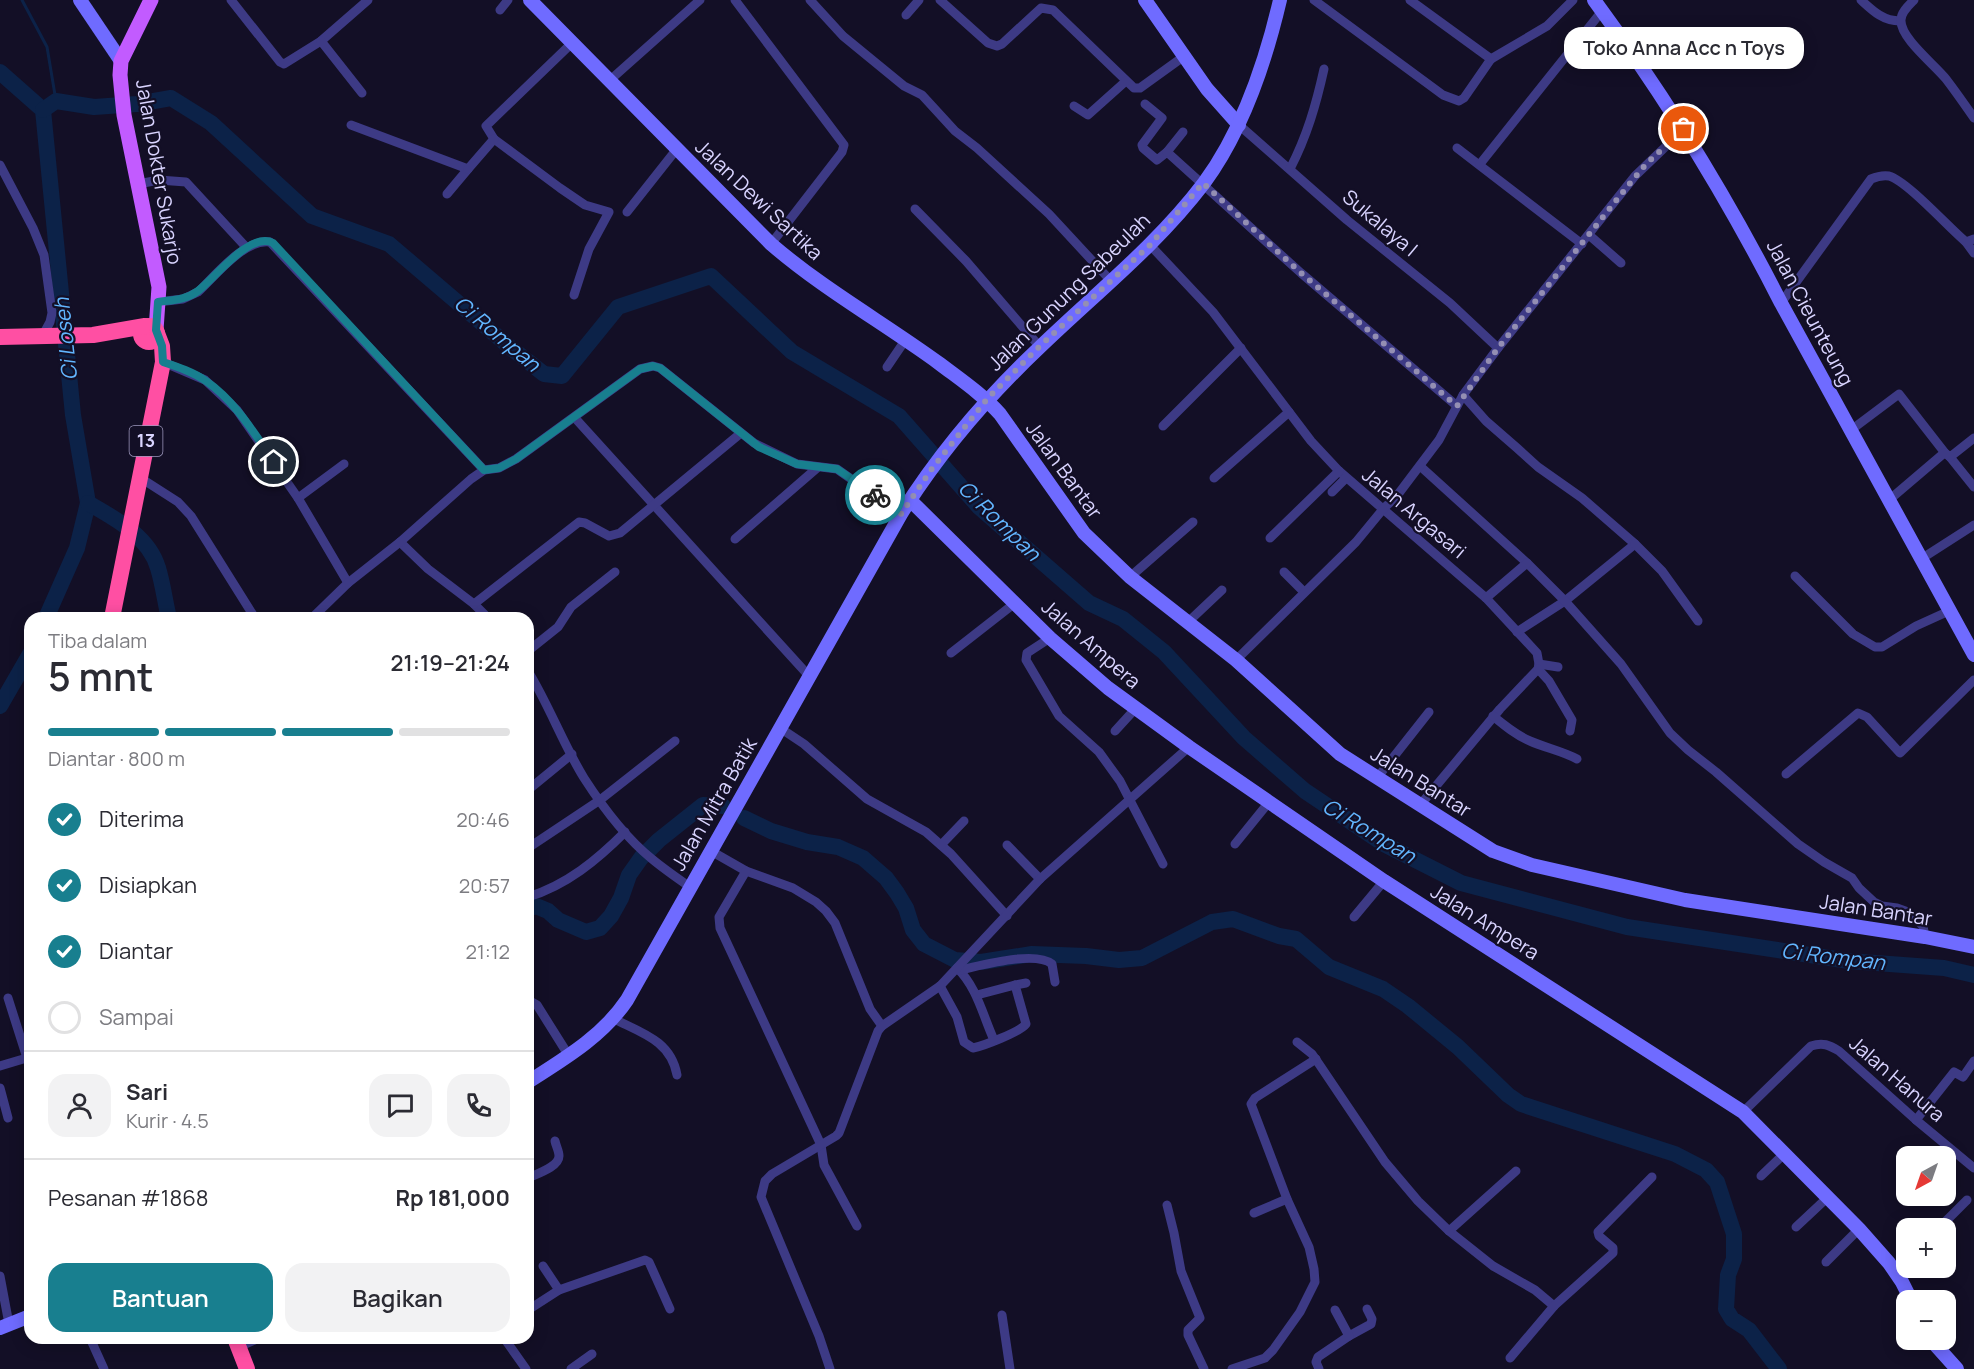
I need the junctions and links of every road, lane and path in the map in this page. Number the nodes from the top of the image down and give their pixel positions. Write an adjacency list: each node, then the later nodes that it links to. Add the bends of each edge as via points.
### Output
1 (80, 0): 28 (street)
2 (231, 0): 24 (street, via 284,64)
3 (368, 0): 24 (street)
4 (508, 0): 20 (street)
5 (530, 0): 25 (street, Jalan Dewi Sartika)
6 (700, 0): 31 (street)
7 (734, 0): 56 (street, via 844,145)
8 (810, 0): 62 (street, via 843,36 904,86 920,94 955,131 1049,214)
9 (919, 0): 21 (street)
10 (939, 0): 32 (street, via 988,43 997,45 1041,8 1053,10)
11 (1145, 0): 26 (street)
12 (1280, 0): 37 (street, Jalan Gunung Sabeulah, via 1270,45)
13 (1314, 0): 27 (street, via 1453,100 1464,98)
14 (1410, 0): 27 (street)
15 (1573, 0): 27 (street, via 1546,26)
16 (1861, 0): 22 (street, via 1877,15)
17 (1914, 0): 22 (street)
18 (146, 3): 28 (main road, Jalan Dokter Sukarjo)
19 (1599, 4): 23 (street, Jalan Cieunteung); 45 (street)
20 (500, 10)
21 (906, 15)
22 (1900, 21): 36 (street, via 1910,40)
23 (1617, 31): 29 (street); 39 (street, Jalan Cieunteung)
24 (321, 41): 33 (street)
25 (572, 43): 31 (street, Jalan Dewi Sartika); 41 (street, via 486,125)
26 (1184, 57): 32 (street, via 1140,88); 37 (street)
27 (1491, 59)
28 (121, 61): 50 (main road, Jalan Dokter Sukarjo, via 124,115)
29 (1587, 63)
30 (1324, 69): 48 (street, via 1304,143)
31 (609, 81): 43 (street, Jalan Dewi Sartika)
32 (1126, 81): 35 (street, via 1088,115)
33 (362, 93)
34 (1145, 104): 44 (street, via 1162,118 1142,147 1157,160)
35 (1074, 106)
36 (1974, 118)
37 (1239, 125): 48 (street, Sukalaya I); 49 (street, Jalan Gunung Sabeulah)
38 (351, 126): 47 (street)
39 (1684, 129): 54 (street, via 1646,164); 65 (street, Jalan Cieunteung)
40 (1183, 132): 44 (street)
41 (494, 139): 47 (street); 64 (street, via 579,201 609,212 589,249)
42 (1457, 148): 45 (street)
43 (676, 150): 53 (street); 56 (street, Jalan Dewi Sartika)
44 (1167, 152): 49 (street)
45 (1480, 164): 57 (street)
46 (0, 165): 67 (street, via 44,255 52,313)
47 (468, 169): 51 (street)
48 (1290, 169): 72 (street, Sukalaya I)
49 (1203, 183): 58 (street, Jalan Gunung Sabeulah); 77 (street)
50 (138, 184): 59 (street, via 159,180 186,182); 63 (main road, Jalan Dokter Sukarjo)
51 (447, 194)
52 (915, 209): 70 (street, via 973,268)
53 (627, 212)
54 (1588, 235): 57 (street); 61 (street)
55 (1970, 241): 60 (street); 65 (street, via 1905,185 1880,175 1871,179)
56 (771, 244): 69 (street, Jalan Dewi Sartika, via 798,267)
57 (1582, 244): 72 (street)
58 (1150, 245): 62 (street, Jalan Gunung Sabeulah); 71 (street, Jalan Argasari)
59 (246, 247): 63 (street, via 198,291 183,299); 88 (street, via 262,241 273,243)
60 (1974, 253)
61 (1621, 263)
62 (1111, 281): 70 (street, Jalan Gunung Sabeulah)
63 (158, 295): 66 (main road, Jalan Dokter Sukarjo)
64 (574, 295)
65 (1781, 303): 81 (street, Jalan Cieunteung)
66 (149, 333): 67 (highway); 73 (highway, via 153,352)
67 (46, 335): 68 (highway)
68 (0, 337)
69 (906, 339): 74 (street); 76 (street, Jalan Dewi Sartika)
70 (1040, 346): 76 (street, Jalan Gunung Sabeulah)
71 (1241, 348): 78 (street, Jalan Argasari); 80 (street)
72 (1498, 348): 75 (street)
73 (163, 362): 90 (highway, 13); 94 (street, via 198,376 223,395)
74 (887, 367)
75 (1463, 395): 77 (street); 105 (street, via 1538,467 1582,498)
76 (987, 399): 95 (street, Jalan Gunung Sabeulah); 111 (street, Jalan Bantar, via 1084,532)
77 (1457, 406): 86 (street)
78 (1290, 412): 89 (street, Jalan Argasari); 91 (street)
79 (575, 418): 82 (street, via 640,369 653,366); 88 (street, via 516,459); 97 (street)
80 (1163, 426)
81 (1851, 430): 84 (street, via 1899,394); 96 (street, Jalan Cieunteung)
82 (741, 433): 87 (street, via 759,447 791,462); 97 (street)
83 (1974, 438): 84 (street)
84 (1948, 455): 92 (street); 96 (street)
85 (344, 464): 94 (street)
86 (1420, 466): 98 (street); 107 (street)
87 (817, 468): 99 (street, via 837,469); 103 (street)
88 (484, 470): 104 (street)
89 (1342, 475): 93 (street); 98 (street, Jalan Argasari); 102 (street)
90 (139, 477): 120 (highway, 13); 121 (street, via 178,502 191,516)
91 (1214, 478)
92 (1974, 487)
93 (1332, 492)
94 (298, 498): 112 (street)
95 (910, 500): 99 (street, Jalan Gunung Sabeulah); 117 (street, Jalan Ampera)
96 (1888, 500): 106 (street, Jalan Cieunteung)
97 (652, 504): 118 (street, via 615,536 579,522); 134 (street)
98 (1384, 508): 114 (street, via 1367,531); 115 (street, Jalan Argasari)
99 (901, 514): 134 (street, Jalan Mitra Batik)
100 (1194, 522): 111 (street)
101 (1974, 525): 106 (street)
102 (1270, 538)
103 (735, 539)
104 (400, 542): 112 (street); 118 (street)
105 (1635, 544): 116 (street); 124 (street, via 1662,571)
106 (1921, 559): 119 (street, Jalan Cieunteung)
107 (1527, 563): 115 (street); 116 (street)
108 (615, 572): 128 (street, via 571,607 558,627)
109 (1284, 572): 114 (street)
110 (1795, 576): 119 (street, via 1853,634 1875,647 1882,647)
111 (1130, 577): 125 (street, Jalan Bantar)
112 (348, 583): 122 (street)
113 (1222, 590): 125 (street)
114 (1304, 592): 131 (street)
115 (1486, 598): 126 (street, Jalan Argasari)
116 (1565, 601): 126 (street); 169 (street, via 1621,664 1670,733 1688,750 1798,844 1852,878 1874,902 1908,912 1923,926)
117 (1015, 603): 127 (street, Jalan Ampera); 129 (street)
118 (474, 604): 123 (street)
119 (1949, 611): 130 (street, Jalan Cieunteung)
120 (113, 612)
121 (251, 612)
122 (318, 612)
123 (482, 612)
124 (1698, 621)
125 (1187, 623): 131 (street, Jalan Bantar)
126 (1518, 632): 132 (street, Jalan Argasari, via 1537,653)
127 (1050, 638): 137 (street, Jalan Ampera); 151 (street, via 1026,652 1026,660 1059,716 1099,752)
128 (534, 646)
129 (951, 653)
130 (1974, 655)
131 (1236, 660): 148 (street, Jalan Bantar, via 1340,754)
132 (1538, 667): 133 (street); 139 (street); 142 (street, Jalan Argasari, via 1572,720)
133 (1558, 667)
134 (809, 676): 140 (street, Jalan Mitra Batik)
135 (534, 680): 145 (street)
136 (1974, 680): 147 (street, via 1900,753 1868,717 1858,712)
137 (1136, 708): 141 (street); 144 (street, Jalan Ampera)
138 (1429, 712): 148 (street)
139 (1493, 716): 146 (street, via 1527,740); 153 (street)
140 (780, 728): 158 (street, via 867,799 926,832); 160 (street, Jalan Mitra Batik)
141 (1115, 731)
142 (1570, 731)
143 (675, 741): 150 (street)
144 (1189, 747): 151 (street); 152 (street, Jalan Ampera)
145 (572, 754): 149 (street); 150 (street)
146 (1576, 759)
147 (1786, 774)
148 (1377, 778): 153 (street, Jalan Bantar)
149 (534, 785)
150 (600, 800): 155 (street); 156 (street)
151 (1130, 801): 161 (street); 163 (street)
152 (1269, 802): 157 (street); 164 (street, Jalan Ampera)
153 (1421, 804): 169 (street, Jalan Bantar, via 1493,850 1532,865 1685,900)
154 (964, 821): 158 (street)
155 (625, 832): 165 (street, via 651,858); 166 (street, via 572,877)
156 (534, 844)
157 (1235, 844)
158 (941, 845): 167 (street)
159 (1007, 845): 163 (street)
160 (711, 851): 162 (street); 165 (street, Jalan Mitra Batik)
161 (1163, 864)
162 (746, 871): 180 (street, via 793,888 825,911 835,923 870,1009); 196 (street, via 719,917 720,928)
163 (1040, 879): 167 (street)
164 (1384, 881): 168 (street); 192 (street, Jalan Ampera)
165 (690, 887): 179 (street, Jalan Mitra Batik)
166 (534, 895)
167 (1007, 916): 171 (street)
168 (1354, 917)
169 (1925, 937): 170 (street, Jalan Bantar)
170 (1974, 947)
171 (961, 964): 172 (street, via 1018,958 1047,961 1052,964); 175 (street); 176 (street)
172 (1054, 982)
173 (1026, 983): 174 (street)
174 (1015, 985): 176 (street); 181 (street, via 1026,1024)
175 (940, 986): 180 (street); 181 (street, via 957,1017 964,1042 973,1048)
176 (977, 995): 181 (street)
177 (8, 998): 183 (street)
178 (534, 1003): 184 (street)
179 (614, 1019): 184 (street, Jalan Mitra Batik); 189 (street, via 663,1046 673,1058)
180 (882, 1026): 196 (street, via 842,1128)
181 (994, 1040)
182 (1297, 1042): 186 (street)
183 (24, 1043)
184 (568, 1056): 190 (street, Jalan Mitra Batik)
185 (24, 1059): 188 (street)
186 (1316, 1059): 204 (street, via 1251,1104); 212 (street, via 1385,1162)
187 (1974, 1061): 194 (street, via 1963,1077 1954,1072)
188 (0, 1066)
189 (677, 1075)
190 (534, 1078)
191 (0, 1088): 193 (street)
192 (1743, 1112): 194 (street, Jalan Hanura, via 1811,1046 1827,1044); 197 (street, Jalan Ampera)
193 (8, 1118)
194 (1916, 1120): 198 (street, Jalan Hanura)
195 (555, 1141): 200 (street, via 559,1156 556,1164)
196 (821, 1145): 209 (street, via 824,1165); 237 (street, via 772,1174 765,1181 761,1197)
197 (1785, 1153): 201 (street); 203 (street, Jalan Ampera)
198 (1974, 1168)
199 (1516, 1171): 212 (street)
200 (534, 1175)
201 (1761, 1176)
202 (1652, 1177): 219 (street, via 1598,1232 1613,1253)
203 (1827, 1198): 210 (street); 211 (street, Jalan Ampera)
204 (1287, 1199): 207 (street); 240 (street, via 1309,1247 1315,1282 1274,1350 1265,1358)
205 (1967, 1200): 208 (street)
206 (1167, 1205): 239 (street, via 1180,1271 1200,1318 1188,1335)
207 (1254, 1213)
208 (1949, 1218)
209 (857, 1226)
210 (1796, 1227)
211 (1859, 1229): 213 (street); 215 (street, Jalan Ampera)
212 (1449, 1231): 219 (street, via 1492,1266 1535,1290)
213 (1826, 1262)
214 (543, 1266): 217 (street)
215 (1896, 1273)
216 (0, 1276): 225 (street)
217 (559, 1290): 218 (street); 220 (street, via 646,1260)
218 (534, 1306)
219 (1554, 1306): 232 (street)
220 (670, 1309)
221 (1367, 1309): 226 (street, via 1371,1324)
222 (1335, 1310): 226 (street)
223 (1002, 1316): 238 (street)
224 (24, 1318): 225 (street)
225 (5, 1326)
226 (1349, 1336): 241 (street, via 1318,1357)
227 (93, 1344): 233 (street)
228 (238, 1344): 234 (highway)
229 (508, 1344): 235 (street)
230 (1940, 1350): 242 (street)
231 (592, 1354): 236 (street)
232 (1510, 1358)
233 (104, 1369)
234 (247, 1369)
235 (526, 1369)
236 (571, 1369)
237 (830, 1369)
238 (1010, 1369)
239 (1204, 1369)
240 (1232, 1369)
241 (1319, 1369)
242 (1957, 1369)

